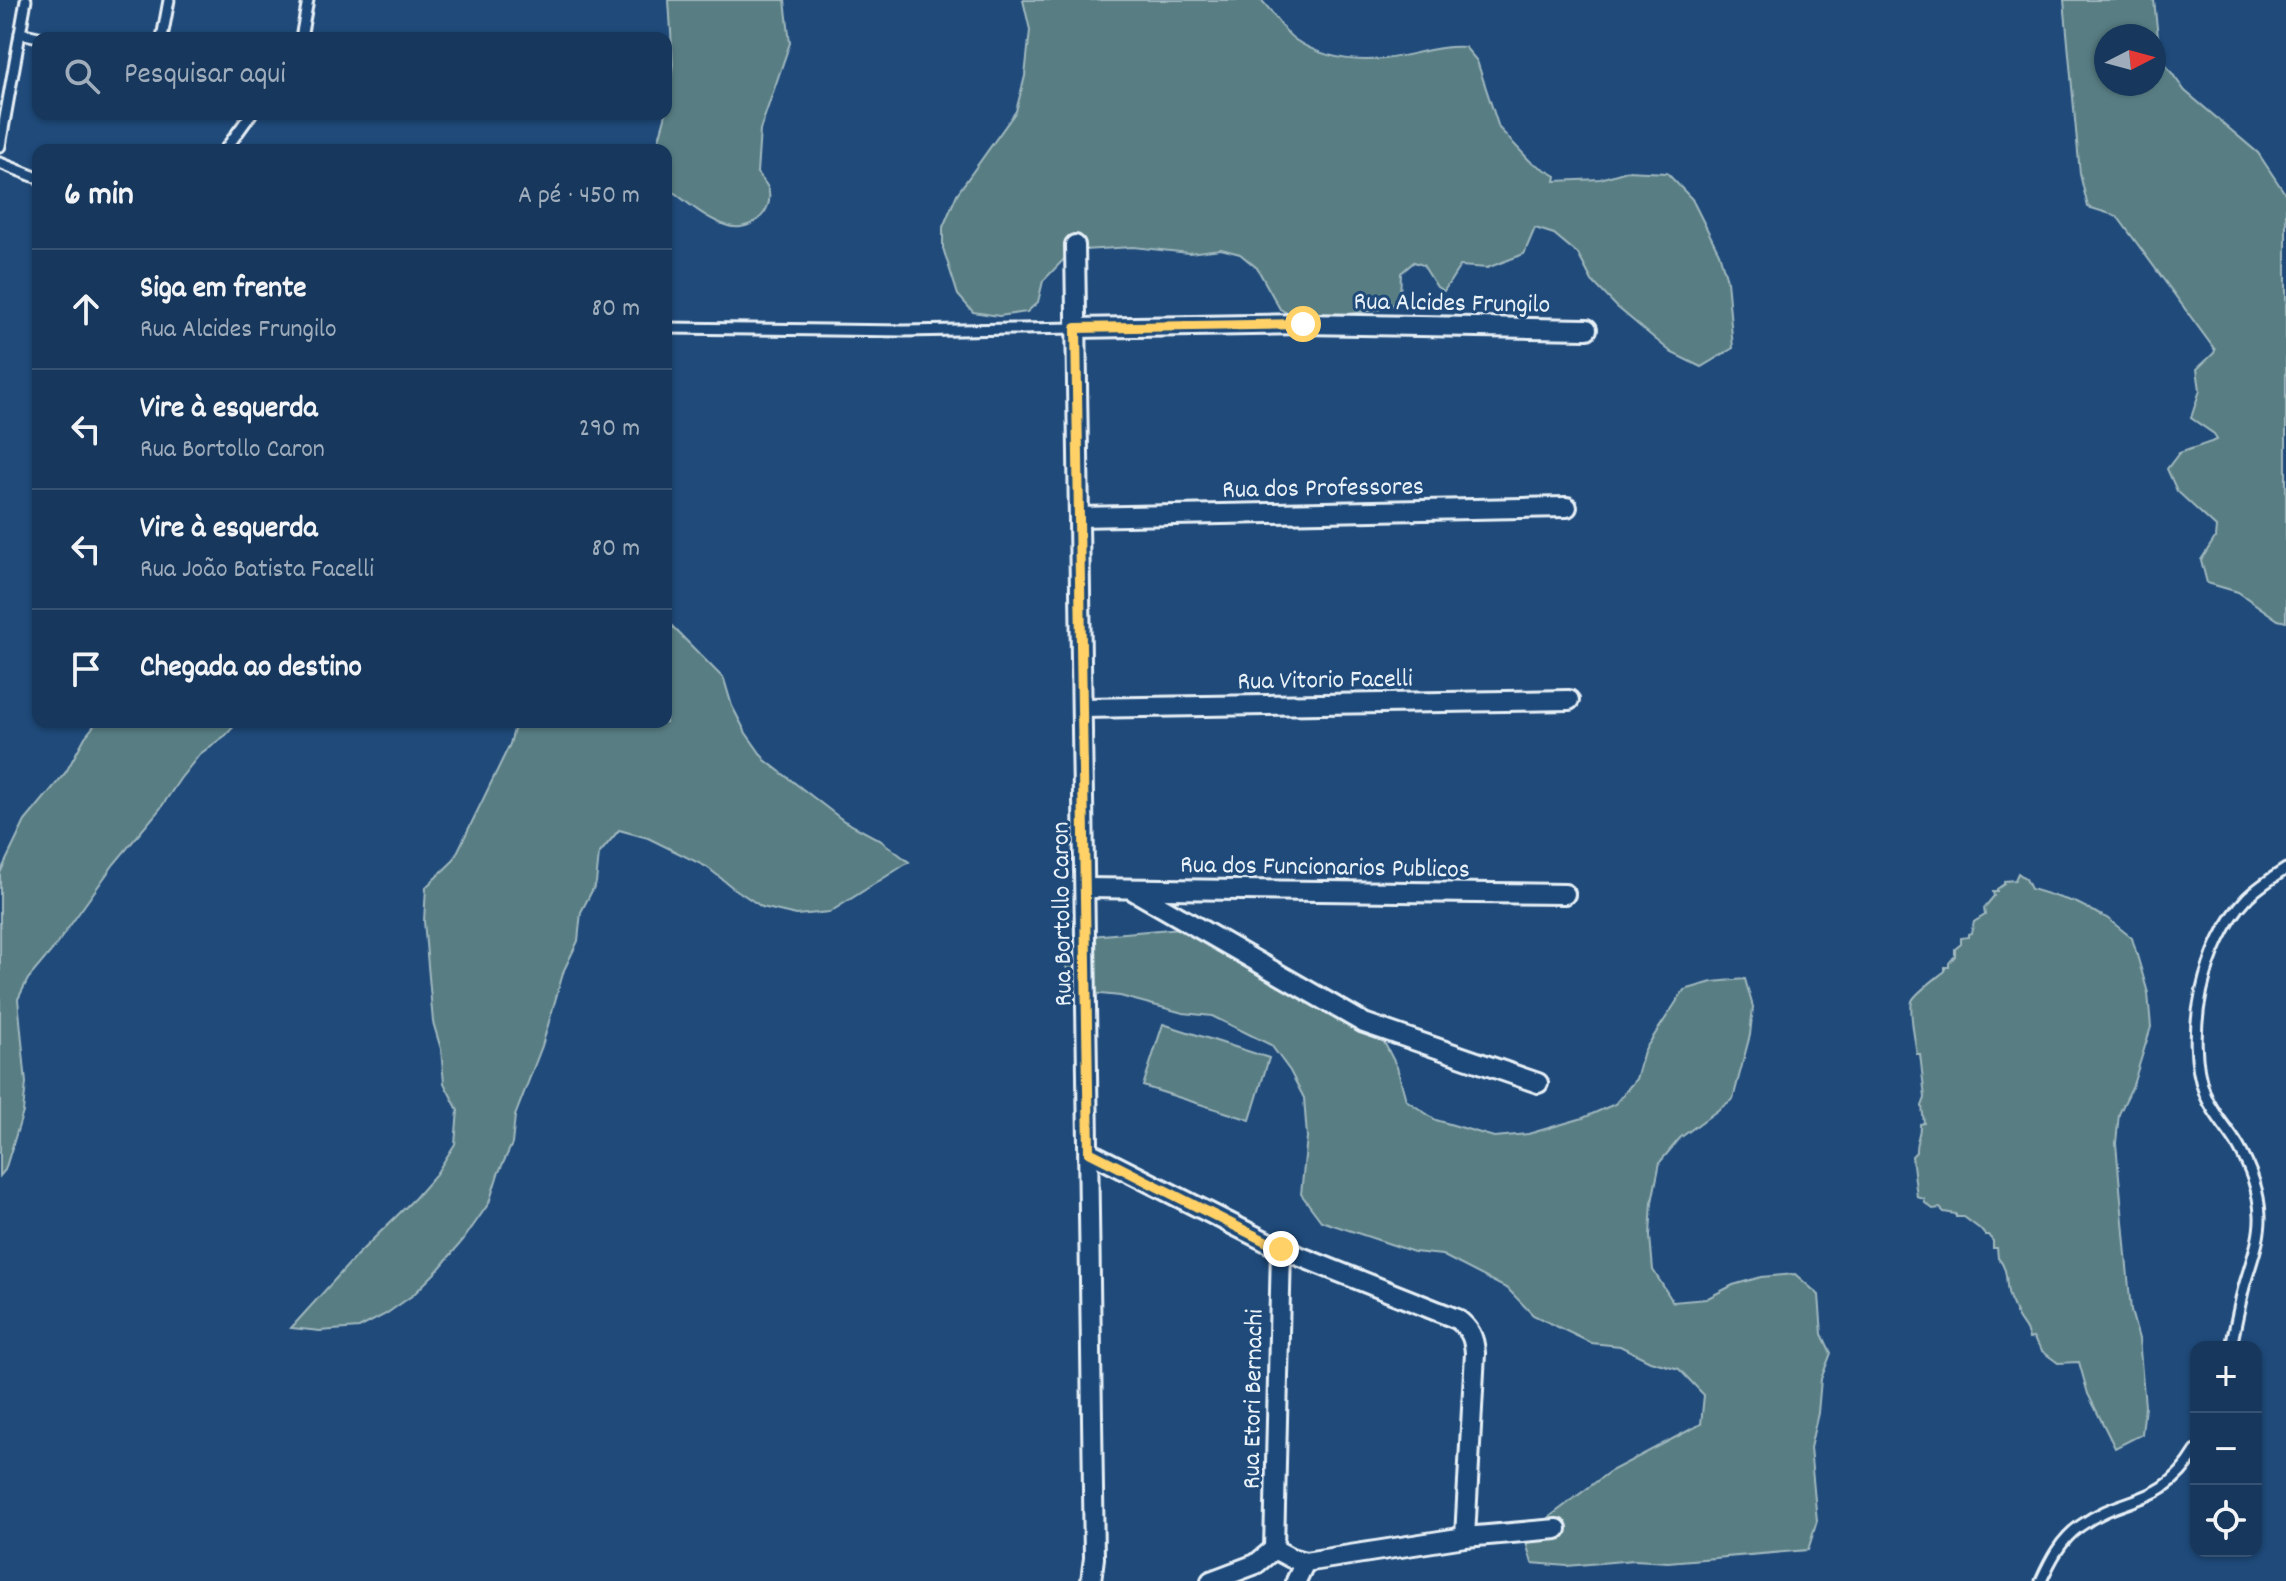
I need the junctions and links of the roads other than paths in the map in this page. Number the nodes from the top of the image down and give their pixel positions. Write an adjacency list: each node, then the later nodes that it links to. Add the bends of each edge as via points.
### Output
1 (26, 0): 6 (lane)
2 (169, 0): 4 (lane)
3 (308, 0): 5 (lane)
4 (163, 32)
5 (302, 32)
6 (20, 33): 7 (lane); 10 (lane)
7 (32, 36)
8 (247, 120): 9 (lane)
9 (229, 144)
10 (0, 146)
11 (0, 163): 12 (lane)
12 (32, 176)
13 (1075, 245): 15 (street, Rua Bortollo Caron)
14 (672, 328): 15 (lane)
15 (1076, 328): 16 (street, Rua Alcides Frungilo, via 1303,324); 18 (street, Rua Bortollo Caron)
16 (1587, 329)
17 (1567, 507): 18 (street, Rua dos Professores)
18 (1079, 517): 20 (street, Rua Bortollo Caron)
19 (1569, 700): 20 (street, Rua Vitorio Facelli)
20 (1082, 708): 22 (street, Rua Bortollo Caron)
21 (2286, 869): 28 (lane, via 2247,897 2232,916 2207,968 2199,1005 2196,1038 2205,1095 2254,1180 2260,1217)
22 (1085, 888): 23 (street, Rua dos Funcionarios Publicos); 26 (street, Rua Bortollo Caron)
23 (1130, 889): 24 (street, Rua dos Funcionarios Publicos); 25 (street, via 1364,1023)
24 (1565, 894)
25 (1538, 1083)
26 (1089, 1152): 27 (street); 34 (street, Rua Bortollo Caron)
27 (1281, 1249): 31 (street, via 1468,1327 1475,1353); 32 (street, Rua Etori Bernachi)
28 (2232, 1341)
29 (2190, 1460): 37 (lane, via 2168,1485 2146,1498 2078,1526)
30 (1557, 1529): 31 (street)
31 (1465, 1537): 33 (street)
32 (1274, 1549): 33 (street); 35 (street, via 1256,1564)
33 (1305, 1562): 36 (street)
34 (1091, 1581)
35 (1211, 1581)
36 (1296, 1581)
37 (2041, 1581)

